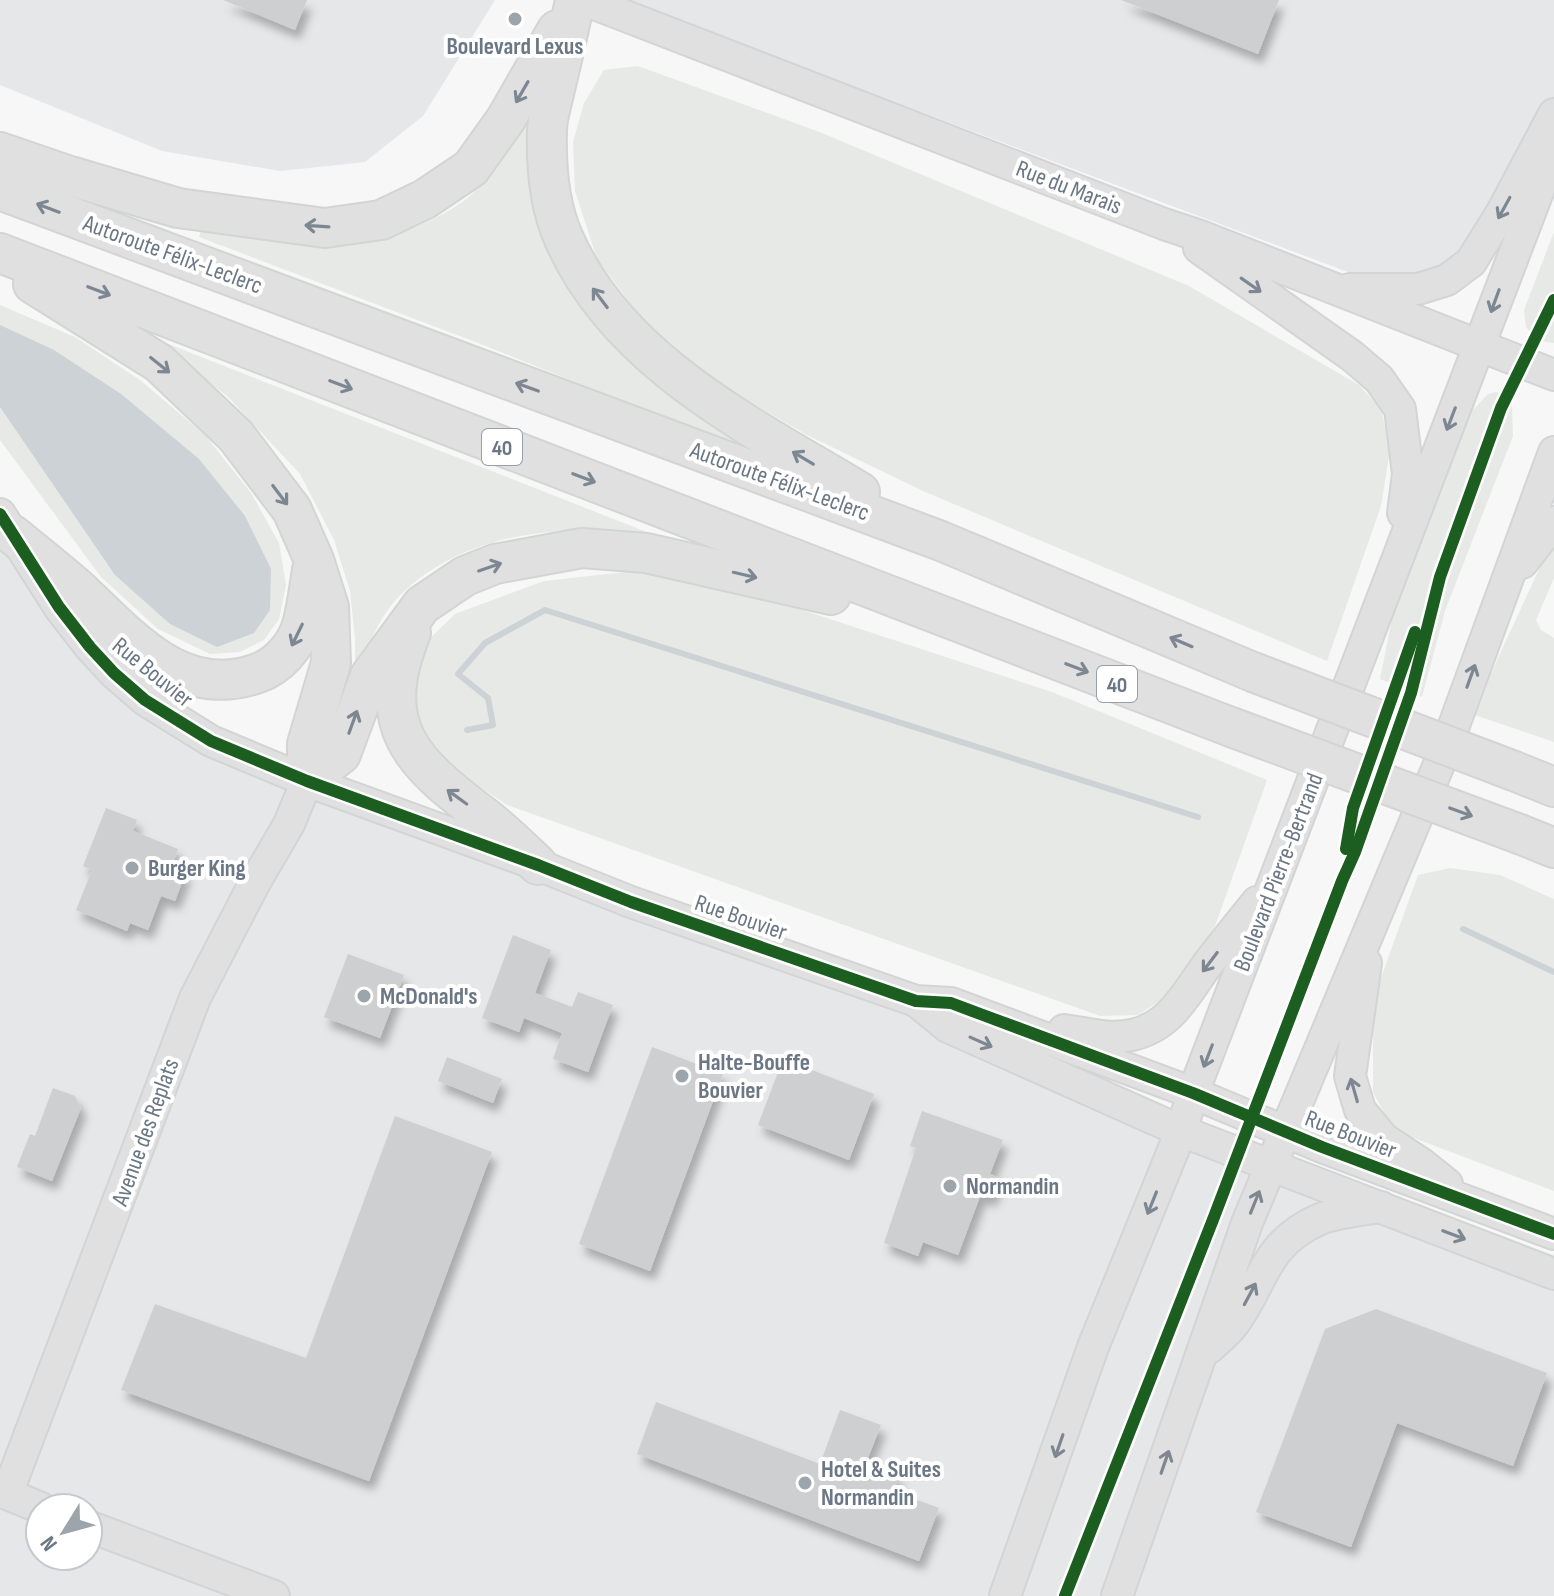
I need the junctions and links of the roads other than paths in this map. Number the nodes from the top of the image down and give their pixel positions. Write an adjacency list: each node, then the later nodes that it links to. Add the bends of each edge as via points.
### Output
1 (575, 0): 4 (highway, one-way to 4, via 471,168 381,220 325,228 178,208); 17 (highway, one-way to 1, via 708,401 658,361 584,276 563,237 549,182 547,127)
2 (584, 0): 8 (main road, Rue du Marais)
3 (1554, 114): 11 (main road, one-way to 11, via 1471,262 1447,280 1418,289)
4 (0, 152)
5 (1551, 158): 7 (main road); 12 (main road, Boulevard Pierre-Bertrand, one-way to 12)
6 (0, 190): 17 (highway, Autoroute Félix-Leclerc, one-way to 6)
7 (1554, 216)
8 (1164, 224): 11 (main road, Rue du Marais); 18 (main road, one-way to 18, via 1352,356 1379,379 1400,409 1408,474)
9 (0, 253): 22 (highway, 40, one-way to 22)
10 (0, 264): 19 (highway, one-way to 19, via 159,363 236,436 292,510)
11 (1332, 289): 12 (main road, Rue du Marais)
12 (1479, 346): 13 (main road, Rue du Marais); 18 (main road, Boulevard Pierre-Bertrand, one-way to 18)
13 (1554, 375)
14 (1554, 452): 20 (main road)
15 (1554, 522): 20 (main road)
16 (7, 525): 19 (highway, one-way to 16, via 302,626 290,650 266,670 240,680 213,681 163,664 130,640); 24 (main road, Rue Bouvier, via 90,647 145,700 211,741)
17 (941, 541): 23 (highway, Autoroute Félix-Leclerc, one-way to 17, bridge, via 1253,672)
18 (1397, 559): 27 (main road, Boulevard Pierre-Bertrand)
19 (314, 560): 24 (highway, via 329,607 331,663 307,744)
20 (1504, 587): 28 (main road, one-way to 20, via 1445,750)
21 (422, 605): 22 (highway, one-way to 22, via 465,576 495,564 582,548 646,553); 24 (highway, one-way to 21, via 341,754 370,676); 26 (highway, one-way to 21, via 444,787 404,737 397,714 398,679)
22 (1004, 640): 25 (highway, 40, one-way to 25, bridge)
23 (1539, 779)
24 (307, 781): 26 (main road, Rue Bouvier); 40 (main road, Avenue des Replats, via 195,998)
25 (1538, 841)
26 (538, 865): 29 (main road, Rue Bouvier)
27 (1275, 879): 30 (main road, one-way to 30, via 1187,996 1152,1029 1097,1037); 31 (main road, Boulevard Pierre-Bertrand, one-way to 31)
28 (1373, 922): 33 (main road); 35 (main road, one-way to 28, via 1384,1139 1360,1110 1350,1076)
29 (916, 1001): 30 (main road, Rue Bouvier, via 951,1003); 32 (main road, Rue Bouvier, one-way to 32, via 948,1027)
30 (983, 1015): 31 (main road, Rue Bouvier)
31 (1193, 1093): 32 (main road, Boulevard Pierre-Bertrand); 33 (main road, Rue Bouvier)
32 (1181, 1131): 34 (main road, Rue Bouvier); 44 (main road, Boulevard Pierre-Bertrand, one-way to 44, via 1093,1347)
33 (1286, 1132): 34 (main road); 35 (main road, Rue Bouvier)
34 (1270, 1165): 36 (main road, Rue Bouvier); 39 (main road, one-way to 34)
35 (1467, 1201): 37 (main road, Rue Bouvier)
36 (1381, 1207): 38 (main road, Rue Bouvier, one-way to 38); 39 (main road, one-way to 36, via 1235,1322 1264,1267 1290,1237 1322,1218)
37 (1554, 1234)
38 (1554, 1274)
39 (1202, 1355): 45 (main road, one-way to 39)
40 (3, 1493): 41 (main road)
41 (24, 1501)
42 (104, 1532): 43 (main road)
43 (274, 1596)
44 (1005, 1596)
45 (1117, 1596)

